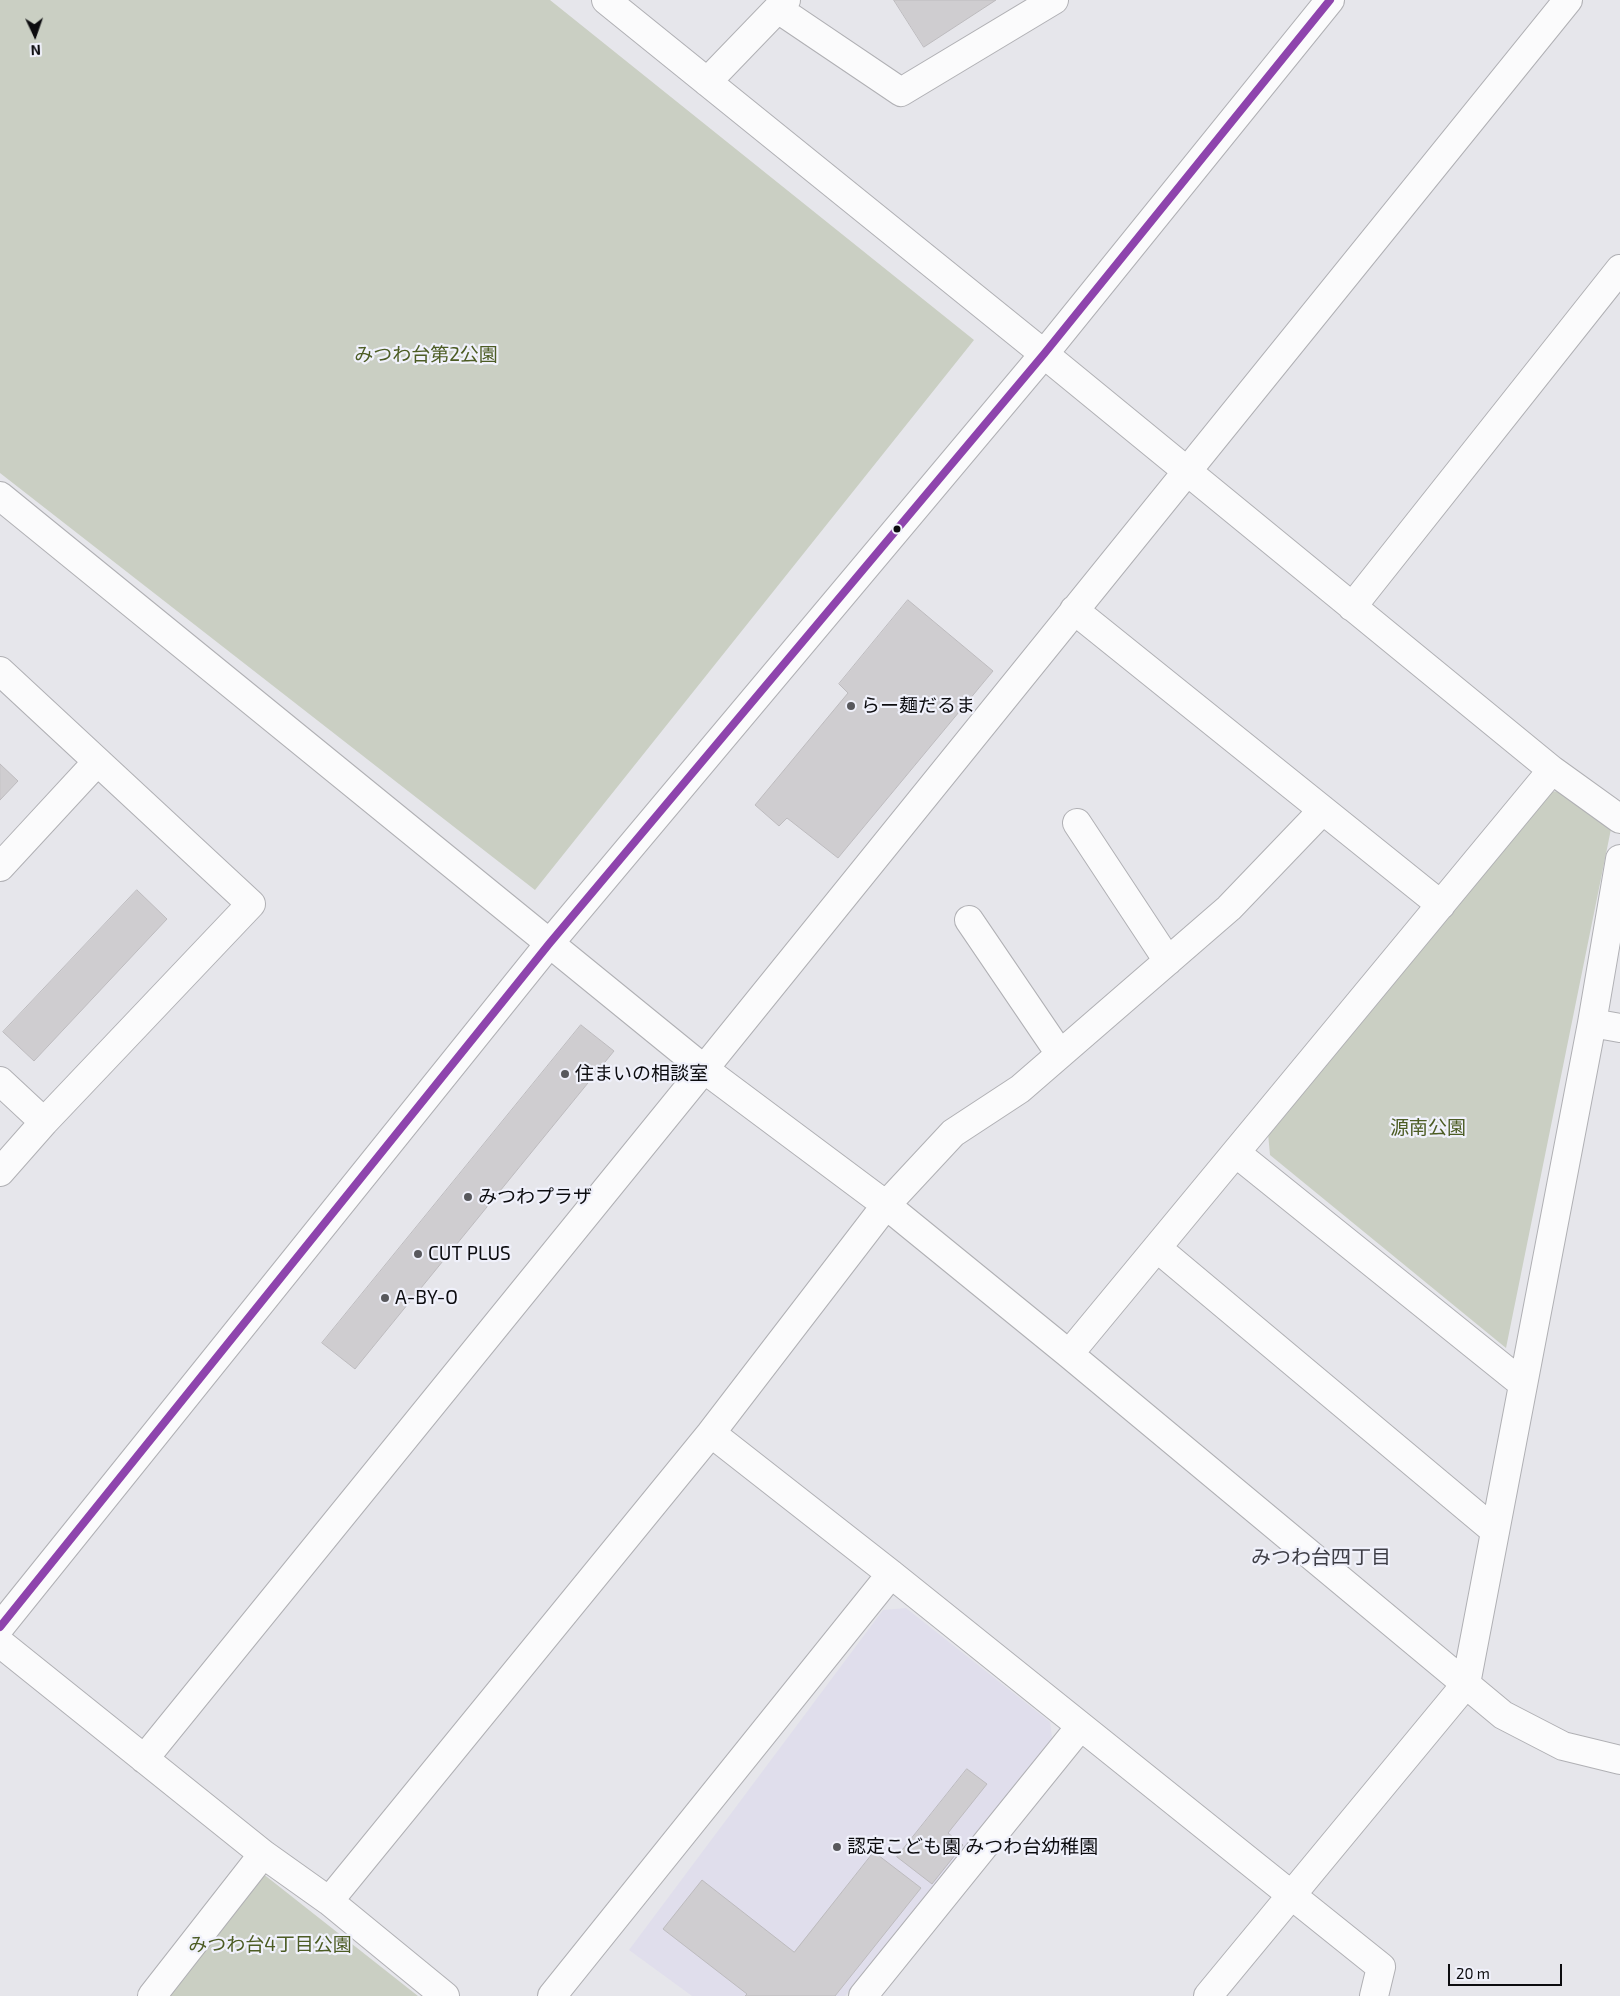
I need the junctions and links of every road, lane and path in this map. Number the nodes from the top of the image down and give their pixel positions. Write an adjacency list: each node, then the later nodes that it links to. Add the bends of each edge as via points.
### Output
1 (606, 0): 6 (street)
2 (1054, 0): 5 (street, via 902,92)
3 (1330, 0): 8 (street)
4 (1568, 0): 9 (street)
5 (782, 4): 6 (street)
6 (707, 82): 8 (street)
7 (1620, 270): 11 (street)
8 (1044, 354): 9 (street); 23 (street)
9 (1186, 471): 11 (street); 12 (street)
10 (0, 496): 23 (street)
11 (1352, 607): 15 (street)
12 (1074, 610): 16 (street); 28 (street)
13 (0, 671): 14 (street)
14 (97, 762): 20 (street); 30 (street, via 251,904)
15 (1552, 770): 17 (street); 21 (street)
16 (1323, 810): 21 (street); 24 (street, via 1228,908)
17 (1620, 819)
18 (1077, 822): 24 (street)
19 (1620, 860): 25 (street)
20 (0, 867)
21 (1441, 905): 31 (street)
22 (969, 920): 27 (street)
23 (549, 944): 28 (street); 40 (street)
24 (1168, 961): 27 (street)
25 (1592, 1023): 26 (street); 36 (street)
26 (1620, 1028)
27 (1060, 1054): 33 (street, via 1020,1089 954,1133)
28 (704, 1069): 33 (street); 44 (street)
29 (0, 1081): 30 (street)
30 (44, 1122): 32 (street)
31 (1236, 1153): 34 (street); 36 (street)
32 (0, 1172)
33 (886, 1205): 35 (street); 37 (street)
34 (1157, 1248): 35 (street); 38 (street)
35 (1069, 1354): 42 (street)
36 (1523, 1384): 38 (street)
37 (711, 1432): 39 (street); 48 (street)
38 (1495, 1531): 42 (street)
39 (891, 1574): 43 (street); 51 (street)
40 (0, 1627)
41 (0, 1643): 44 (street)
42 (1466, 1684): 45 (street, via 1503,1715 1563,1746); 47 (street)
43 (1080, 1727): 47 (street); 52 (street)
44 (144, 1758): 46 (street)
45 (1620, 1760)
46 (264, 1854): 48 (street); 49 (street)
47 (1292, 1894): 53 (street); 54 (street, via 1381,1967)
48 (330, 1901): 50 (street)
49 (152, 1996)
50 (445, 1996)
51 (552, 1996)
52 (863, 1996)
53 (1208, 1996)
54 (1374, 1996)

